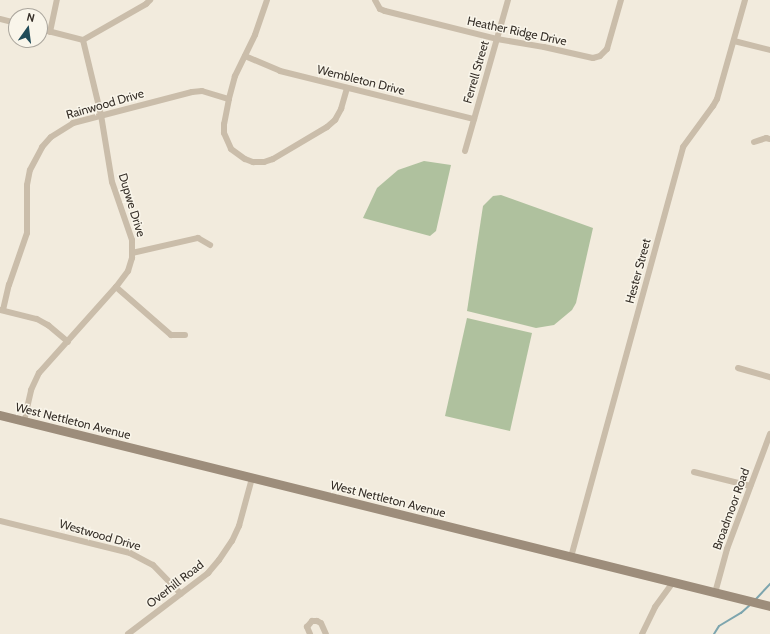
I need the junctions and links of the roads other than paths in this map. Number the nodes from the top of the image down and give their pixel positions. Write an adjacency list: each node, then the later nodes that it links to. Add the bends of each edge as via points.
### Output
1 (57, 0): 8 (street)
2 (150, 0): 10 (street)
3 (266, 0): 13 (street)
4 (375, 0): 9 (street, Heather Ridge Drive, via 380,9 385,11)
5 (508, 0): 9 (street, Ferrell Street)
6 (621, 0): 9 (street, Heather Ridge Drive, via 607,49 596,58)
7 (745, 0): 11 (street, Hester Street)
8 (50, 32): 10 (street)
9 (497, 39): 17 (street, Ferrell Street)
10 (83, 40): 16 (street, Dupwe Drive)
11 (734, 41): 12 (street); 36 (street, Hester Street, via 713,106 683,147)
12 (770, 50)
13 (245, 56): 14 (street, Wembleton Drive, via 280,71); 15 (street)
14 (347, 88): 15 (street, via 335,120 273,159 264,162 245,159 231,149 224,133); 17 (street, Wembleton Drive)
15 (229, 99): 16 (street, Rainwood Drive, via 202,91 192,92)
16 (102, 115): 22 (street, Dupwe Drive, via 111,176 132,240); 24 (street, Rainwood Drive, via 59,130 42,147 34,160 27,185 27,233)
17 (474, 120): 20 (street, Ferrell Street)
18 (770, 139): 19 (street)
19 (754, 142)
20 (465, 151)
21 (210, 245): 22 (street, via 198,238)
22 (132, 253): 23 (street, Dupwe Drive, via 128,271)
23 (116, 287): 25 (street, via 171,335); 26 (street, Dupwe Drive)
24 (2, 310): 26 (street, via 37,319)
25 (185, 335)
26 (68, 342): 30 (street, Dupwe Drive, via 39,373 31,390)
27 (738, 368): 28 (street)
28 (770, 377)
29 (0, 415): 30 (street, West Nettleton Avenue)
30 (24, 421): 33 (street, West Nettleton Avenue)
31 (770, 434): 34 (street, Broadmoor Road)
32 (694, 472): 34 (street)
33 (252, 478): 36 (street, West Nettleton Avenue); 39 (street, Overhill Road, via 232,541 208,573)
34 (750, 486): 38 (street, Broadmoor Road, via 727,549)
35 (0, 521): 39 (street, Westwood Drive, via 130,553 153,565)
36 (571, 557): 37 (street, West Nettleton Avenue)
37 (673, 582): 38 (street, West Nettleton Avenue); 44 (street, via 655,607)
38 (715, 593): 40 (street, West Nettleton Avenue)
39 (181, 594): 41 (street, Overhill Road)
40 (769, 606)
41 (128, 634)
42 (310, 634): 43 (street, via 308,627 312,621 317,621 321,623)
43 (326, 634)
44 (642, 634)

